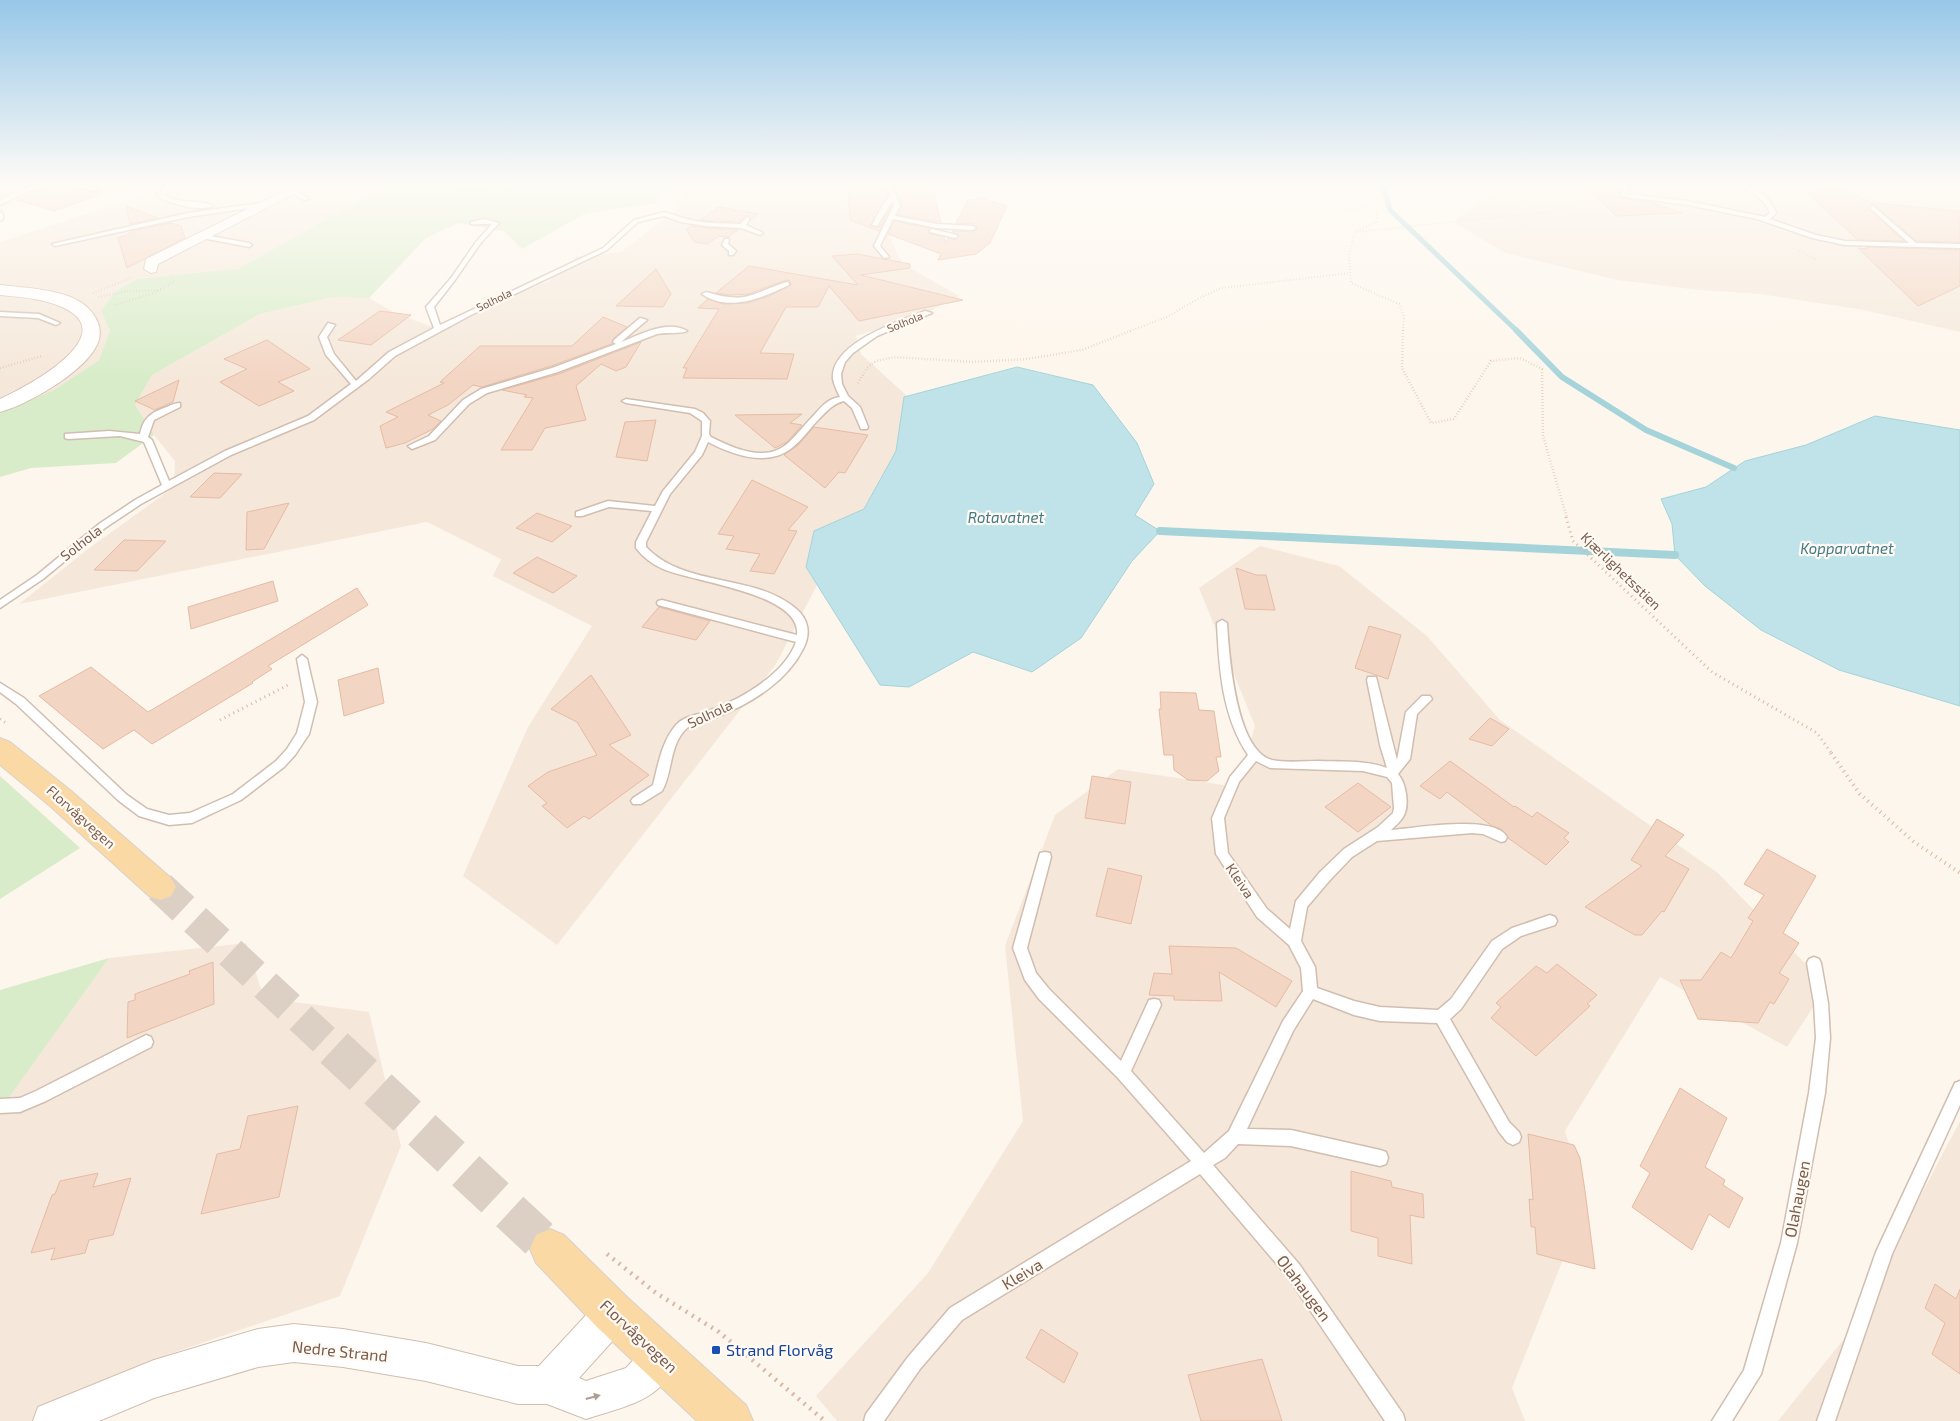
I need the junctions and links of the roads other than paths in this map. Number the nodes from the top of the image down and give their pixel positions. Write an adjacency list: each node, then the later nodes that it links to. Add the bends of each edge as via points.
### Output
1 (177, 248): 8 (street, via 151,262)
2 (474, 248): 17 (lane, via 430,306)
3 (606, 248): 17 (lane, Solhola)
4 (729, 248): 6 (lane, via 733,251)
5 (879, 248): 7 (lane)
6 (730, 254)
7 (886, 257)
8 (150, 269)
9 (787, 284): 11 (lane, via 741,301 720,300)
10 (0, 290): 24 (main road, via 53,299 81,311 90,326 88,343 64,370 43,385)
11 (706, 294)
12 (928, 312): 21 (lane, Solhola, via 856,345 837,374)
13 (0, 314): 15 (lane, via 33,315)
14 (643, 320): 19 (lane, via 616,343)
15 (56, 323)
16 (331, 325): 20 (lane, via 323,337 330,355)
17 (438, 329): 20 (lane, Solhola, via 381,362)
18 (683, 331): 19 (lane, via 663,330)
19 (618, 345): 29 (lane, via 555,370 471,397 432,438)
20 (356, 384): 30 (lane, Solhola, via 311,418 228,453)
21 (845, 399): 25 (lane, Solhola, via 860,412); 27 (lane, via 830,402 789,448 774,455 738,451)
22 (626, 401): 27 (lane, via 692,411 706,421)
23 (178, 405): 28 (lane, via 150,417 146,421)
24 (0, 406)
25 (864, 427)
26 (68, 436): 28 (lane)
27 (706, 437): 31 (lane, via 699,453 666,493)
28 (144, 438): 30 (lane, via 148,440)
29 (412, 446)
30 (166, 486): 34 (lane, Solhola, via 102,526)
31 (658, 509): 32 (lane, via 608,504); 36 (lane, via 641,542 644,553 675,570 748,588 780,603 799,617 804,627)
32 (579, 514)
33 (662, 603): 36 (lane)
34 (0, 605)
35 (1222, 623): 42 (lane, via 1231,704)
36 (802, 640): 44 (lane, Solhola, via 785,668 760,689 712,714 691,720 681,728 668,753 658,788)
37 (302, 660): 39 (lane, via 312,702 303,734 291,752 237,796 192,818 169,820 143,813 20,701)
38 (1372, 680): 43 (lane)
39 (0, 687)
40 (1426, 699): 43 (lane, via 1412,712 1404,759)
41 (0, 749): 48 (main road, Florvågvegen)
42 (1254, 755): 43 (lane, via 1270,764 1362,767); 50 (lane, Kleiva, via 1234,780 1218,818 1222,854 1262,913)
43 (1392, 772): 45 (lane, via 1398,782 1398,816)
44 (637, 801)
45 (1374, 836): 46 (lane, via 1472,828 1485,829); 50 (lane, via 1348,853 1310,894 1302,905)
46 (1500, 837)
47 (1045, 857): 56 (lane, via 1020,948 1030,976)
48 (160, 887)
49 (1550, 921): 54 (lane, via 1517,932 1498,946 1456,1004)
50 (1294, 941): 52 (lane, Kleiva, via 1308,967)
51 (1814, 964): 71 (lane, Olahaugen, via 1823,1038 1817,1093 1789,1242 1752,1374)
52 (1310, 992): 54 (lane, via 1380,1014); 59 (lane, Kleiva, via 1288,1026)
53 (1154, 1005): 56 (lane)
54 (1441, 1018): 60 (lane, via 1504,1127)
55 (146, 1042): 58 (lane, via 20,1106)
56 (1123, 1073): 62 (lane)
57 (1960, 1088): 72 (lane, via 1884,1252)
58 (0, 1106)
59 (1235, 1136): 61 (lane, via 1291,1138); 62 (lane, Kleiva)
60 (1514, 1137)
61 (1380, 1158)
62 (1203, 1163): 69 (lane, Kleiva, via 956,1314 914,1363); 70 (lane, Olahaugen, via 1293,1270)
63 (550, 1249): 64 (main road, Florvågvegen)
64 (613, 1313): 65 (main road, Florvågvegen); 66 (street)
65 (661, 1358): 66 (street, Nedre Strand, one-way to 65, via 586,1400 638,1382); 68 (main road, Florvågvegen)
66 (547, 1385): 67 (street, Nedre Strand, via 518,1385 426,1362 294,1343 258,1348 154,1379)
67 (52, 1421)
68 (730, 1421)
69 (873, 1421)
70 (1396, 1421)
71 (1721, 1421)
72 (1826, 1421)

